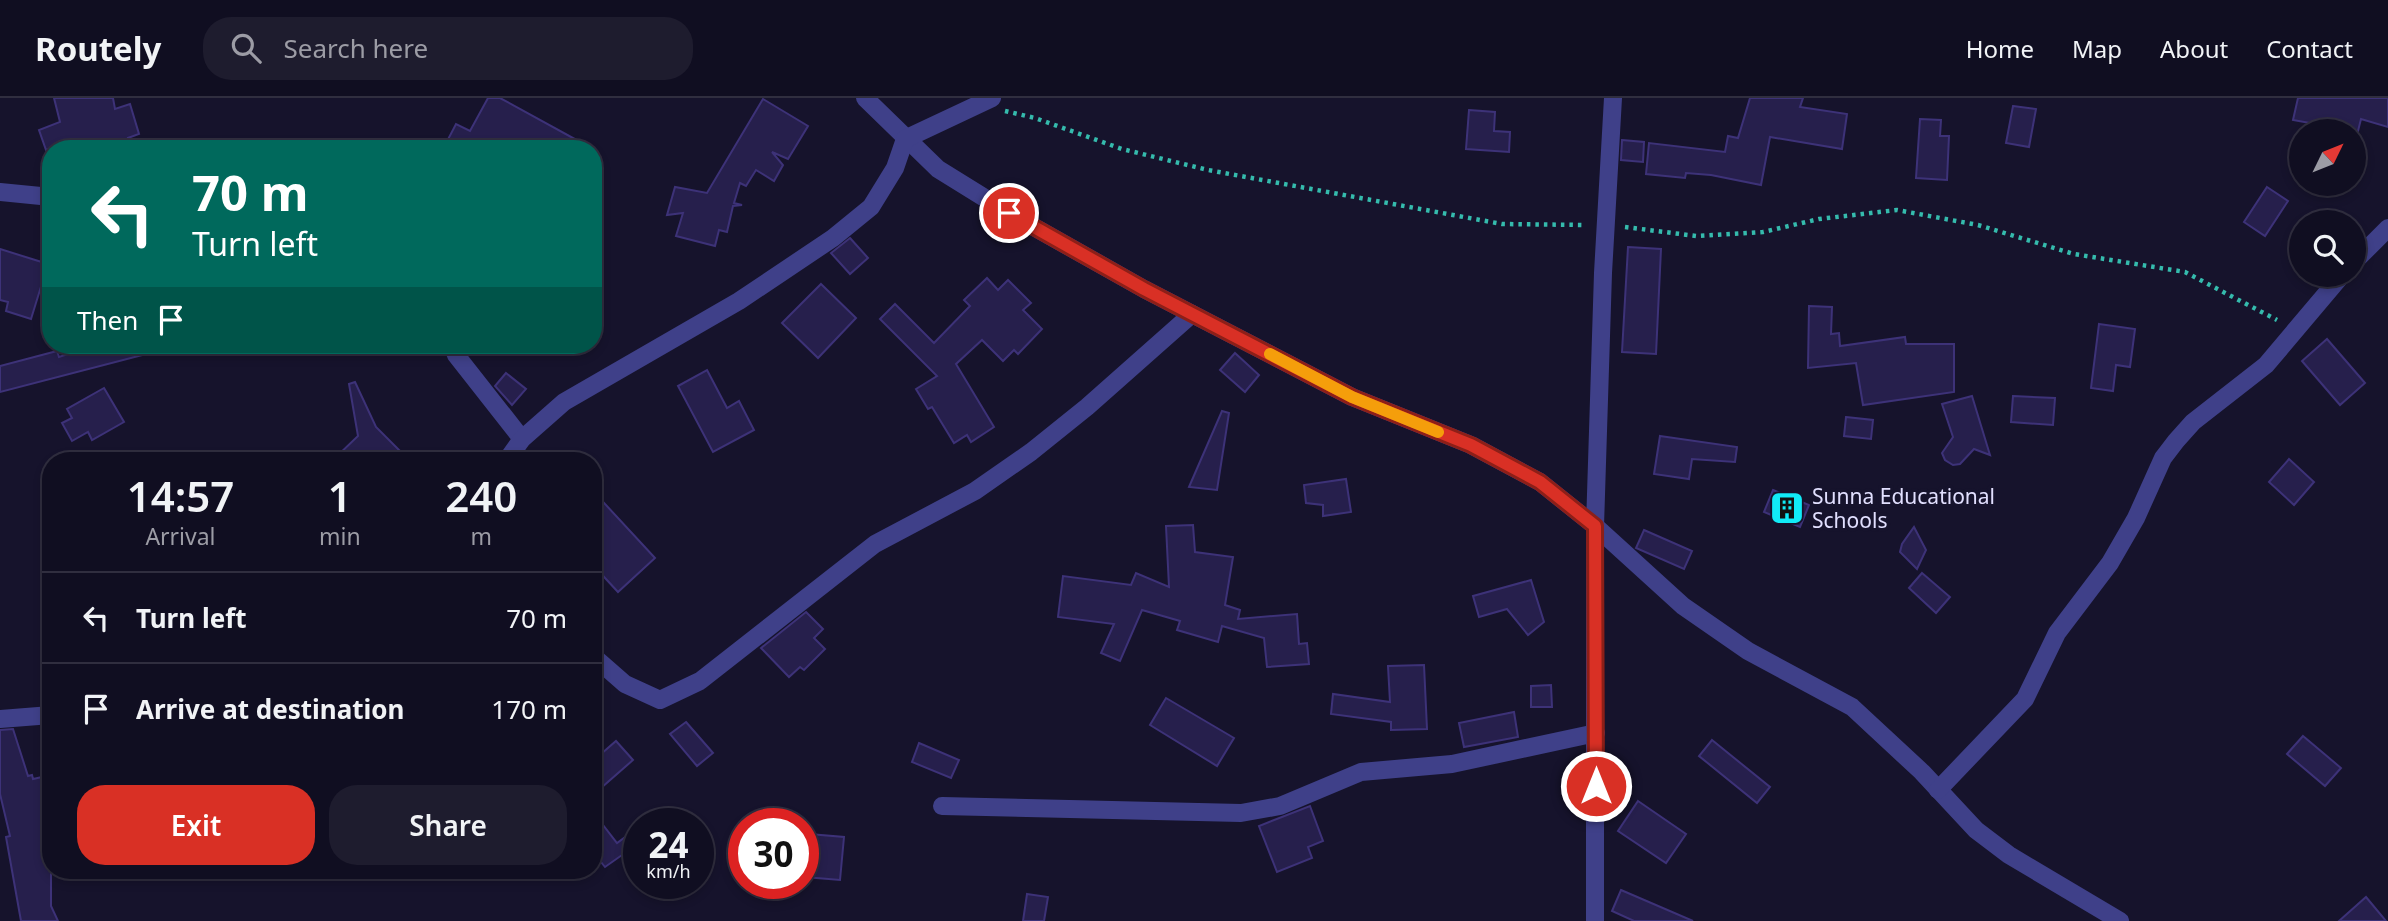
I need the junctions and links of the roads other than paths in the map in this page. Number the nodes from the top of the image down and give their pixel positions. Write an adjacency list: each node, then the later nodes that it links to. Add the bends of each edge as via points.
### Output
1 (865, 98): 4 (street)
2 (1613, 98): 14 (street)
3 (987, 102): 4 (street)
4 (905, 139): 10 (street, via 938,169 985,198); 12 (street, via 895,168 871,207 833,238 739,301 565,402)
5 (0, 192): 6 (street)
6 (42, 196)
7 (2388, 228): 8 (street)
8 (2366, 250)
9 (2332, 287): 19 (street, via 2266,365 2193,422 2176,441 2110,563 2057,633 2025,699)
10 (1192, 314): 14 (street, via 1352,397 1471,445 1528,475); 15 (street, via 1031,453 975,491 875,544 700,681 660,700 625,684)
11 (456, 354): 12 (street)
12 (522, 439): 13 (street)
13 (513, 452)
14 (1595, 526): 18 (street); 19 (street, via 1683,606 1748,651 1852,707)
15 (602, 664)
16 (42, 716): 17 (street)
17 (0, 719)
18 (1596, 733): 20 (street, via 1452,764 1361,772 1280,806 1241,813); 21 (street)
19 (1938, 790): 22 (street, via 1976,830 2009,855)
20 (942, 806)
21 (1595, 921)
22 (2120, 921)

